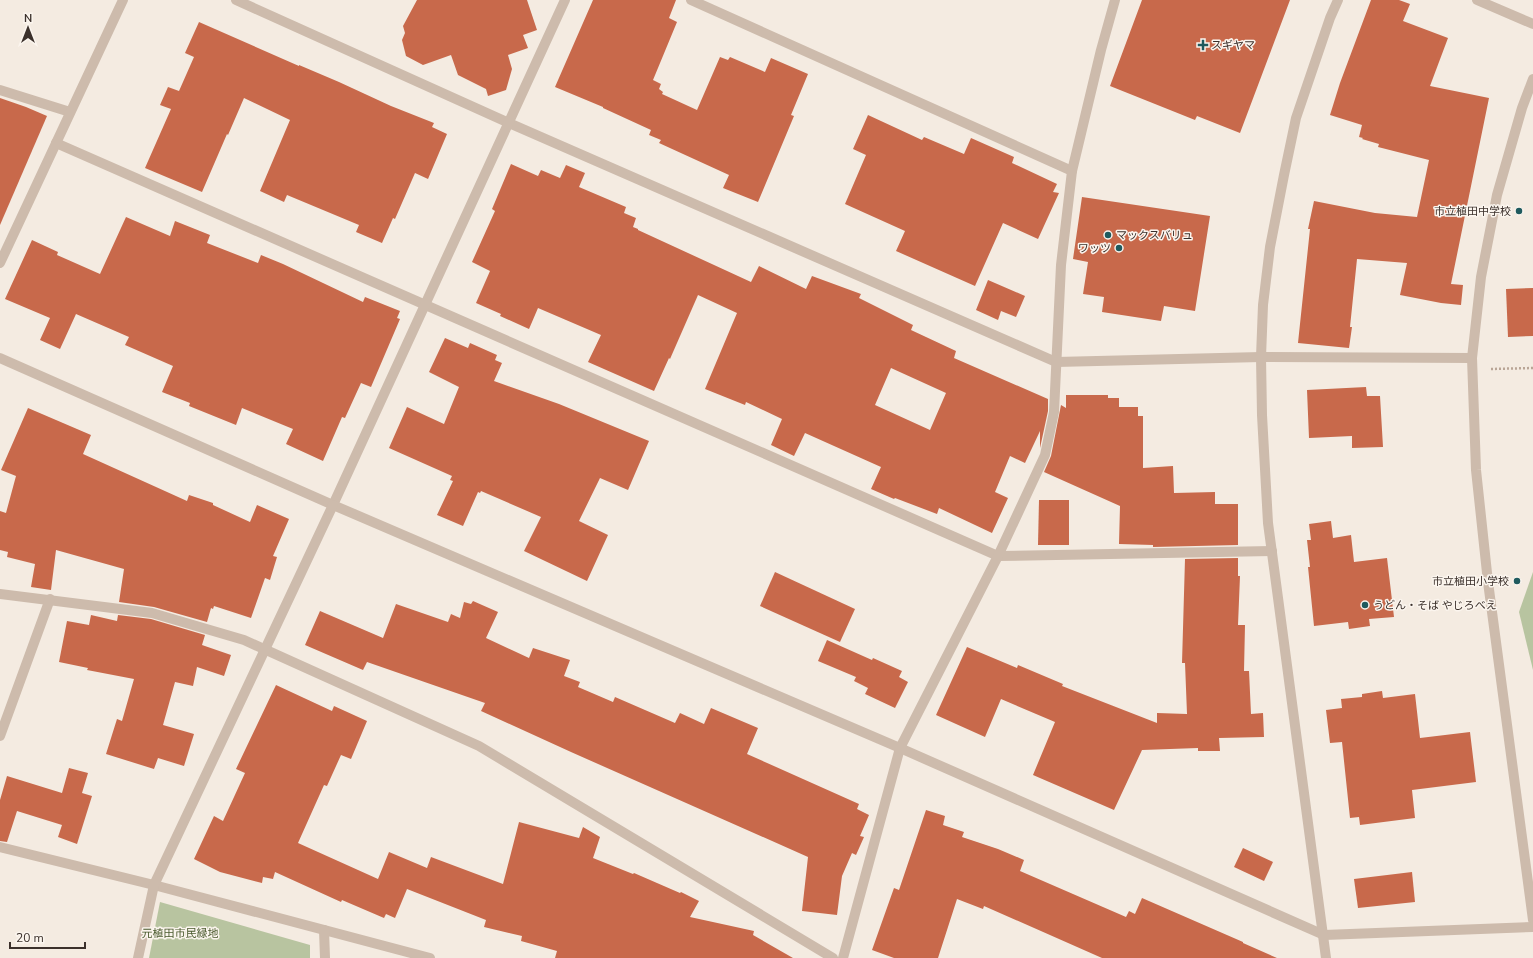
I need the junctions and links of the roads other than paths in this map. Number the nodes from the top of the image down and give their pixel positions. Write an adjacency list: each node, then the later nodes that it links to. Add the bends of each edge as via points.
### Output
1 (123, 0): 11 (street)
2 (236, 0): 12 (street)
3 (565, 0): 12 (street)
4 (691, 0): 14 (street)
5 (1115, 0): 14 (street)
6 (1338, 0): 17 (street, via 1296,118 1270,248)
7 (1477, 0): 8 (street)
8 (1533, 24)
9 (1533, 79): 19 (street, via 1497,195 1481,277)
10 (0, 90): 11 (street)
11 (70, 112): 13 (street)
12 (509, 123): 16 (street); 20 (street)
13 (56, 143): 15 (street); 16 (street)
14 (1072, 170): 20 (street, via 1061,265)
15 (0, 263)
16 (425, 305): 21 (street); 23 (street)
17 (1261, 357): 19 (street); 20 (street); 22 (street)
18 (0, 358): 21 (street)
19 (1472, 358): 31 (street, via 1476,470 1488,582)
20 (1056, 362): 23 (street, via 1054,412 1045,455)
21 (333, 505): 26 (street); 28 (street)
22 (1272, 551): 23 (street); 34 (street)
23 (998, 556): 28 (street)
24 (0, 594): 25 (street)
25 (50, 599): 26 (street, via 152,613 244,640); 27 (street)
26 (264, 649): 30 (street); 38 (street, via 479,746)
27 (0, 736)
28 (900, 748): 34 (street); 39 (street)
29 (0, 847): 30 (street)
30 (154, 886): 33 (street); 35 (street)
31 (1533, 920)
32 (1533, 927): 34 (street)
33 (324, 930): 36 (street); 37 (street)
34 (1324, 935): 40 (street)
35 (138, 958)
36 (325, 958)
37 (430, 958)
38 (833, 958)
39 (843, 958)
40 (1326, 958)

